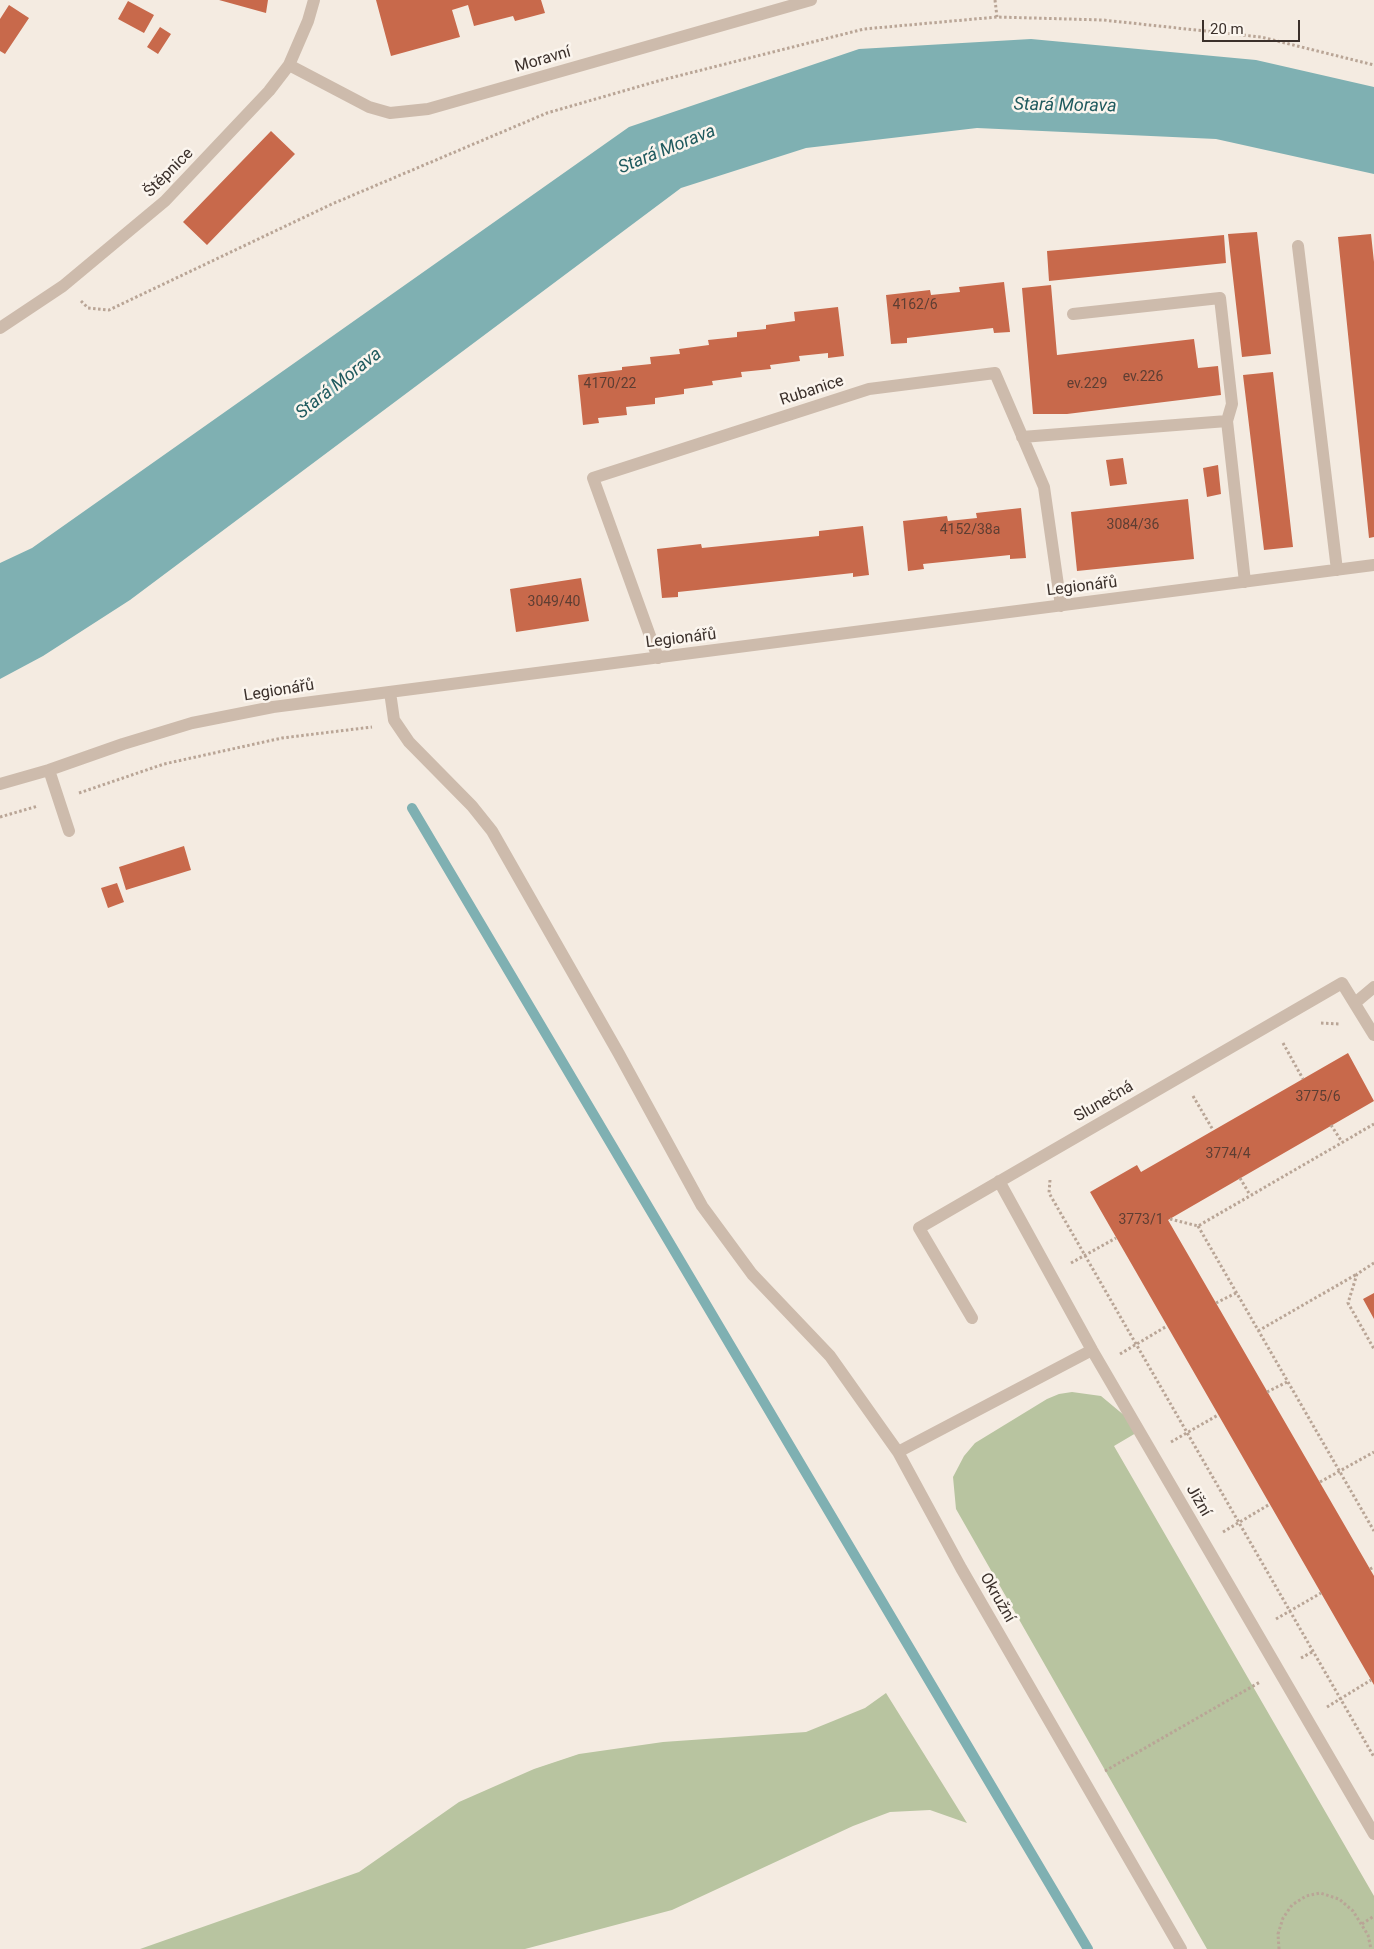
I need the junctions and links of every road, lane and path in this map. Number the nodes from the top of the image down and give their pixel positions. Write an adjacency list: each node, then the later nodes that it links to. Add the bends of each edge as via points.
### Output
1 (314, 0): 5 (street, Štěpnice)
2 (811, 0): 5 (street, Moravní, via 428,109 390,113 369,107)
3 (994, 0): 4 (path)
4 (997, 17): 6 (path, via 1103,20 1261,37); 8 (path, via 864,29 658,80 547,113 332,204 109,310 88,308)
5 (290, 65): 8 (street, Štěpnice, via 165,201)
6 (1374, 65)
7 (1298, 246): 14 (street)
8 (63, 286): 10 (street, Štěpnice)
9 (1073, 314): 11 (street, via 1220,298 1232,404)
10 (0, 328)
11 (1228, 421): 12 (street); 15 (street)
12 (1022, 437): 16 (street, Rubanice, via 1044,487); 17 (street, Rubanice, via 995,373 869,389 593,478)
13 (1374, 565): 14 (street, Legionářů)
14 (1337, 570): 15 (street, Legionářů)
15 (1245, 582): 16 (street, Legionářů)
16 (1061, 606): 17 (street, Legionářů)
17 (658, 658): 18 (street, Legionářů)
18 (390, 692): 19 (street); 20 (street, Legionářů, via 273,707 192,723)
19 (394, 720): 22 (path, via 370,728 282,738 164,764); 61 (street, Okružní, via 409,742 492,831 702,1206 752,1274 830,1356)
20 (49, 770): 21 (street, Legionářů); 22 (street)
21 (0, 784)
22 (58, 800): 23 (path); 24 (street)
23 (0, 817)
24 (69, 831)
25 (1374, 987): 26 (street)
26 (1355, 1003): 29 (street, Slunečná); 39 (street, Slunečná, via 1342,983)
27 (1316, 1024): 28 (path)
28 (1342, 1024)
29 (1374, 1035)
30 (1288, 1036): 31 (path, via 1281,1040)
31 (1303, 1079)
32 (1190, 1091): 35 (path)
33 (1374, 1124): 36 (path)
34 (1332, 1125): 36 (path)
35 (1213, 1130)
36 (1342, 1142): 40 (path)
37 (1052, 1176): 44 (path, via 1049,1193)
38 (1240, 1178): 40 (path)
39 (999, 1181): 46 (street, Jižní); 50 (street, Slunečná, via 919,1228)
40 (1250, 1195): 42 (path)
41 (1170, 1219): 42 (path)
42 (1198, 1226): 48 (path)
43 (1116, 1238): 44 (path)
44 (1085, 1255): 46 (path); 53 (path)
45 (1374, 1263): 47 (path)
46 (1052, 1274): 55 (street, Jižní)
47 (1357, 1274): 52 (path); 54 (path, via 1348,1303)
48 (1236, 1292): 49 (path); 52 (path)
49 (1216, 1303)
50 (972, 1318)
51 (1167, 1326): 53 (path)
52 (1258, 1331): 57 (path)
53 (1136, 1345): 56 (path); 60 (path)
54 (1374, 1349)
55 (1092, 1350): 56 (street, Jižní); 61 (street)
56 (1101, 1365): 63 (street, Jižní)
57 (1287, 1382): 58 (path); 64 (path)
58 (1268, 1392)
59 (1218, 1415): 60 (path)
60 (1186, 1433): 63 (path); 67 (path)
61 (898, 1452): 82 (street, Okružní)
62 (1374, 1452): 64 (path)
63 (1152, 1453): 69 (street, Jižní)
64 (1338, 1472): 65 (path); 68 (path)
65 (1320, 1482)
66 (1270, 1504): 67 (path)
67 (1238, 1522): 69 (path); 73 (path)
68 (1374, 1531)
69 (1204, 1542): 74 (street, Jižní)
70 (1374, 1567): 71 (path)
71 (1370, 1569)
72 (1321, 1592): 73 (path)
73 (1291, 1611): 74 (path); 75 (path)
74 (1256, 1631): 80 (street, Jižní)
75 (1314, 1651): 76 (path); 79 (path)
76 (1301, 1658)
77 (1371, 1680): 79 (path)
78 (1263, 1681): 82 (path)
79 (1340, 1698): 80 (path); 81 (path)
80 (1307, 1719): 83 (street, Jižní)
81 (1374, 1757)
82 (1085, 1783): 86 (street, Okružní)
83 (1374, 1834)
84 (1374, 1916): 85 (path)
85 (1362, 1924): 87 (path, via 1339,1900 1320,1894 1306,1896 1292,1905 1283,1918 1278,1934); 88 (path)
86 (1181, 1949)
87 (1279, 1949)
88 (1371, 1949)

